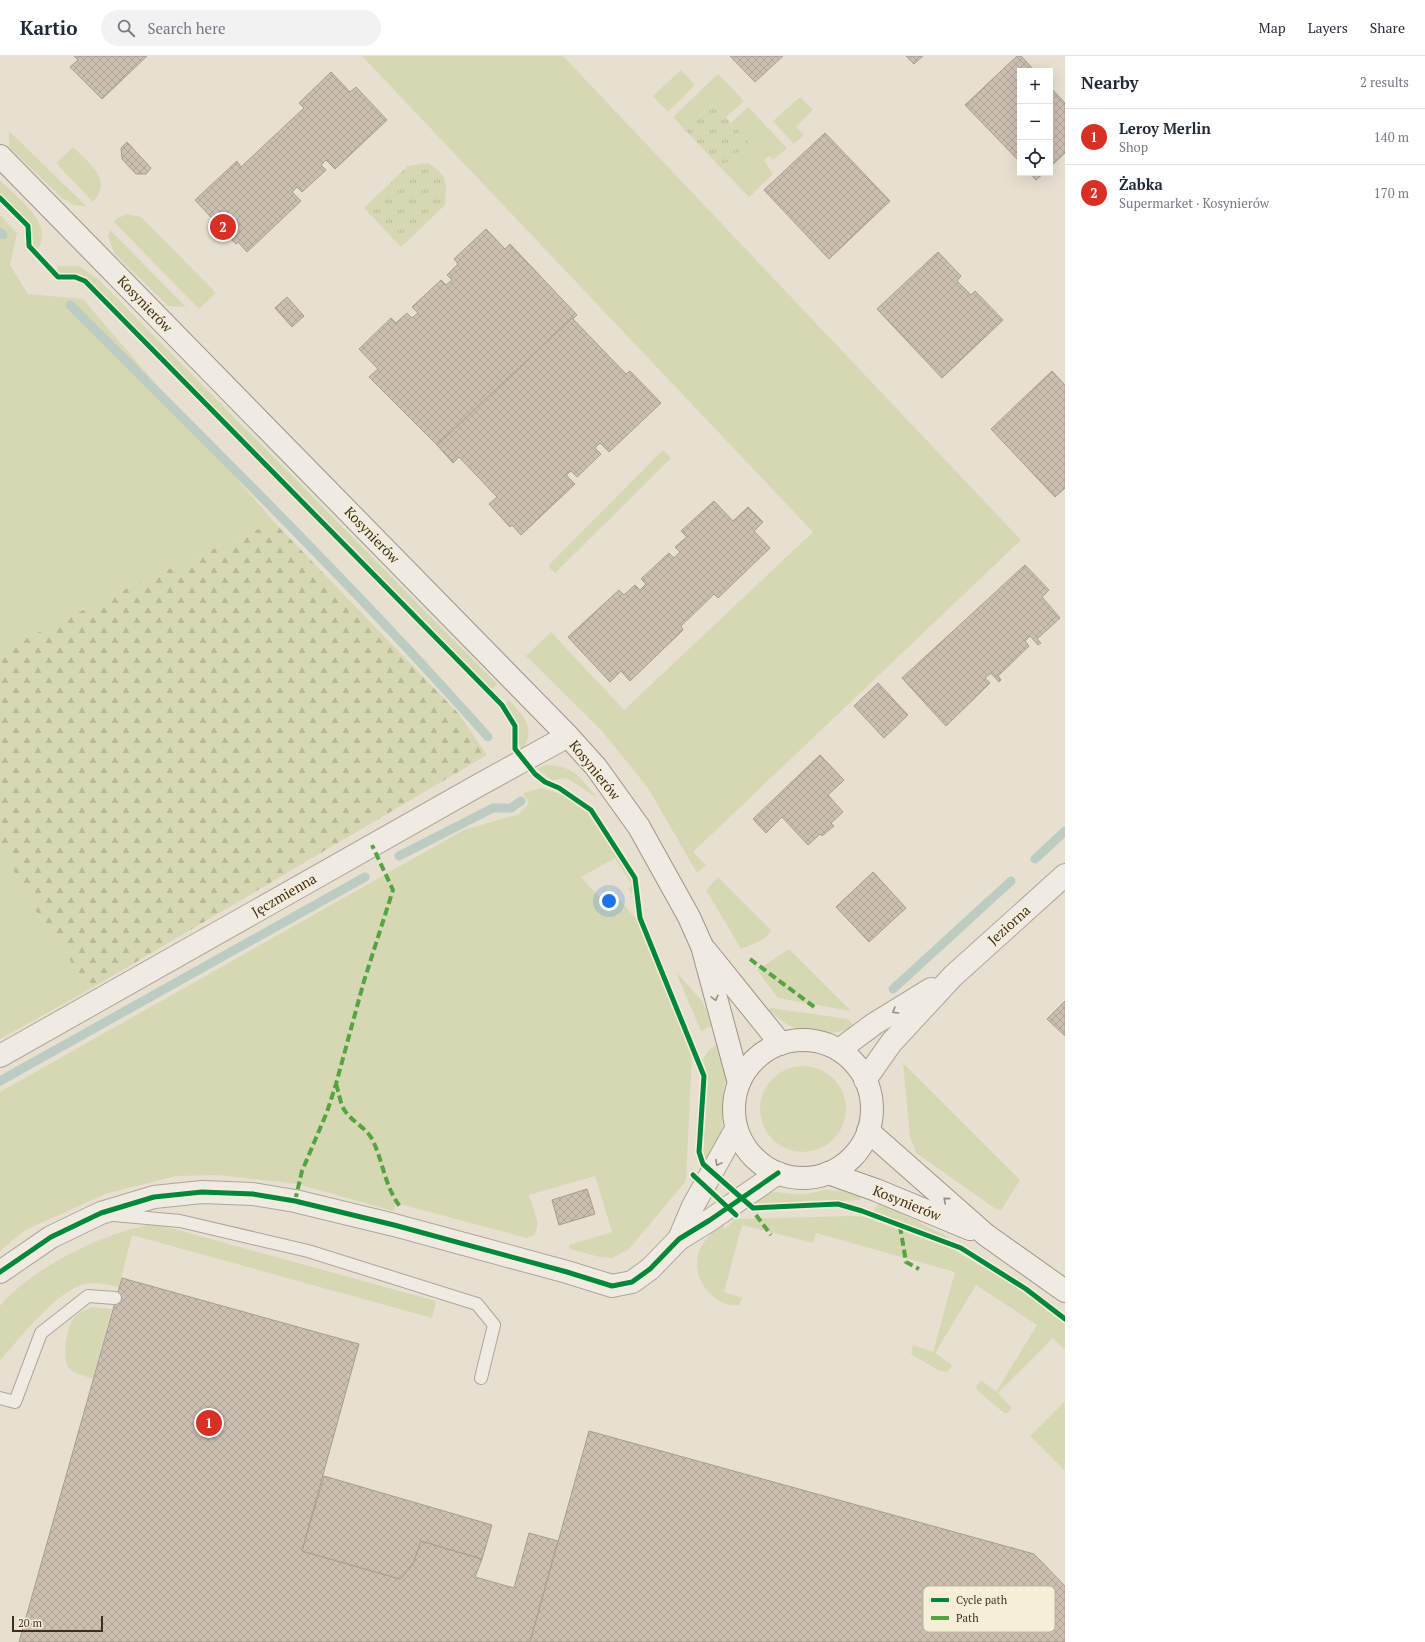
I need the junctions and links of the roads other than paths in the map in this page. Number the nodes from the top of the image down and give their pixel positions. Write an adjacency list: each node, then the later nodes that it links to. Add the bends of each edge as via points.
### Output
1 (0, 156): 2 (main road, Kosynierów)
2 (568, 736): 4 (main road, Kosynierów, via 596,767 639,827 689,917); 8 (main road, Jęczmienna)
3 (1065, 875): 5 (main road, Jeziorna)
4 (702, 946): 6 (main road, Kosynierów); 10 (main road, Kosynierów, one-way to 10)
5 (953, 976): 7 (main road, Jeziorna, one-way to 7, via 874,1024); 9 (main road, Jeziorna, via 891,1043)
6 (781, 1044): 7 (main road, via 800,1040 820,1042); 10 (main road, via 755,1059)
7 (839, 1050): 9 (main road, via 854,1063)
8 (0, 1056)
9 (865, 1080): 12 (main road, via 872,1105)
10 (738, 1083): 11 (main road, via 734,1106)
11 (736, 1129): 13 (main road, via 745,1148 760,1163); 17 (main road, one-way to 17)
12 (868, 1131): 14 (main road, via 859,1149 845,1163); 16 (main road, Kosynierów, one-way to 12)
13 (778, 1173): 14 (main road, via 803,1178); 17 (main road)
14 (828, 1173): 16 (main road, Kosynierów)
15 (101, 1213): 17 (main road, via 154,1197 202,1192 253,1194 295,1201 394,1225 612,1286 632,1282 650,1269); 18 (main road, via 51,1237); 21 (lane, via 180,1222 308,1251 477,1304 494,1325)
16 (986, 1235): 19 (main road, Kosynierów)
17 (679, 1239)
18 (0, 1272)
19 (1065, 1291)
20 (115, 1298): 22 (lane, via 88,1296 41,1332 15,1402)
21 (481, 1378)
22 (0, 1398)

